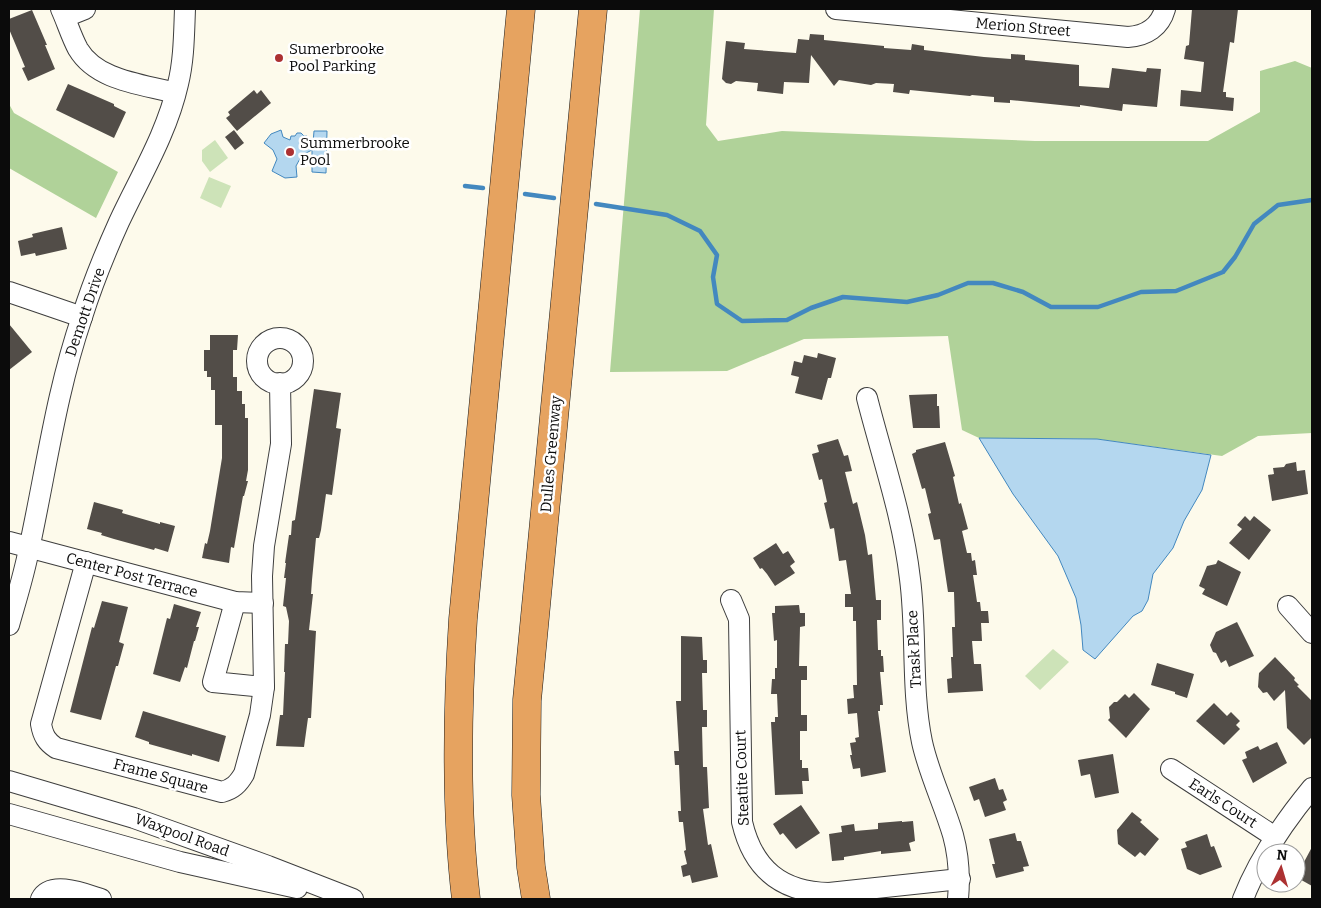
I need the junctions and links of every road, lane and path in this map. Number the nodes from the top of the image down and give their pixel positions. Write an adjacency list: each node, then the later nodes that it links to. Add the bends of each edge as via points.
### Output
1 (85, 9): 7 (street)
2 (185, 9): 9 (street, Demott Drive, via 182,56)
3 (522, 9): 34 (highway, via 462,628 458,794)
4 (593, 9): 35 (highway, Dulles Greenway, via 528,700 526,795)
5 (836, 9): 8 (street, Merion Street)
6 (1165, 9): 8 (street, Merion Street, via 1152,30 1136,37)
7 (63, 13): 9 (street, via 79,50 97,69 114,77)
8 (967, 15)
9 (175, 93): 11 (street, Demott Drive, via 161,134 106,251)
10 (9, 292): 11 (street)
11 (82, 316): 15 (street, Demott Drive, via 58,403)
12 (280, 383): 19 (street, Frame Square, via 282,444 264,546)
13 (867, 398): 29 (street, Trask Place, via 902,532 910,578 917,710 922,742 953,836)
14 (9, 542): 15 (street, Center Post Terrace)
15 (29, 548): 16 (street, Center Post Terrace); 21 (street, Demott Drive)
16 (86, 562): 18 (street, Center Post Terrace); 23 (street, Frame Square, via 41,724 48,743 56,748 222,792 239,783 244,774)
17 (731, 600): 29 (street, Steatite Court, via 739,619 742,822 753,855 765,870 794,888 829,893)
18 (235, 602): 19 (street, Center Post Terrace); 23 (street, via 213,682)
19 (263, 604): 23 (street, Frame Square)
20 (1288, 606): 22 (street)
21 (9, 625)
22 (1312, 633)
23 (264, 687)
24 (1171, 769): 28 (street, Earls Court)
25 (9, 781): 33 (street, Waxpool Road, via 134,818)
26 (1312, 788): 28 (street)
27 (9, 814): 32 (street, Waxpool Road, via 180,862)
28 (1275, 837): 37 (street)
29 (960, 879): 36 (street, Trask Place)
30 (41, 899): 31 (street, via 52,890 71,890)
31 (101, 899)
32 (348, 899)
33 (353, 899)
34 (466, 899)
35 (536, 899)
36 (958, 899)
37 (1243, 899)

